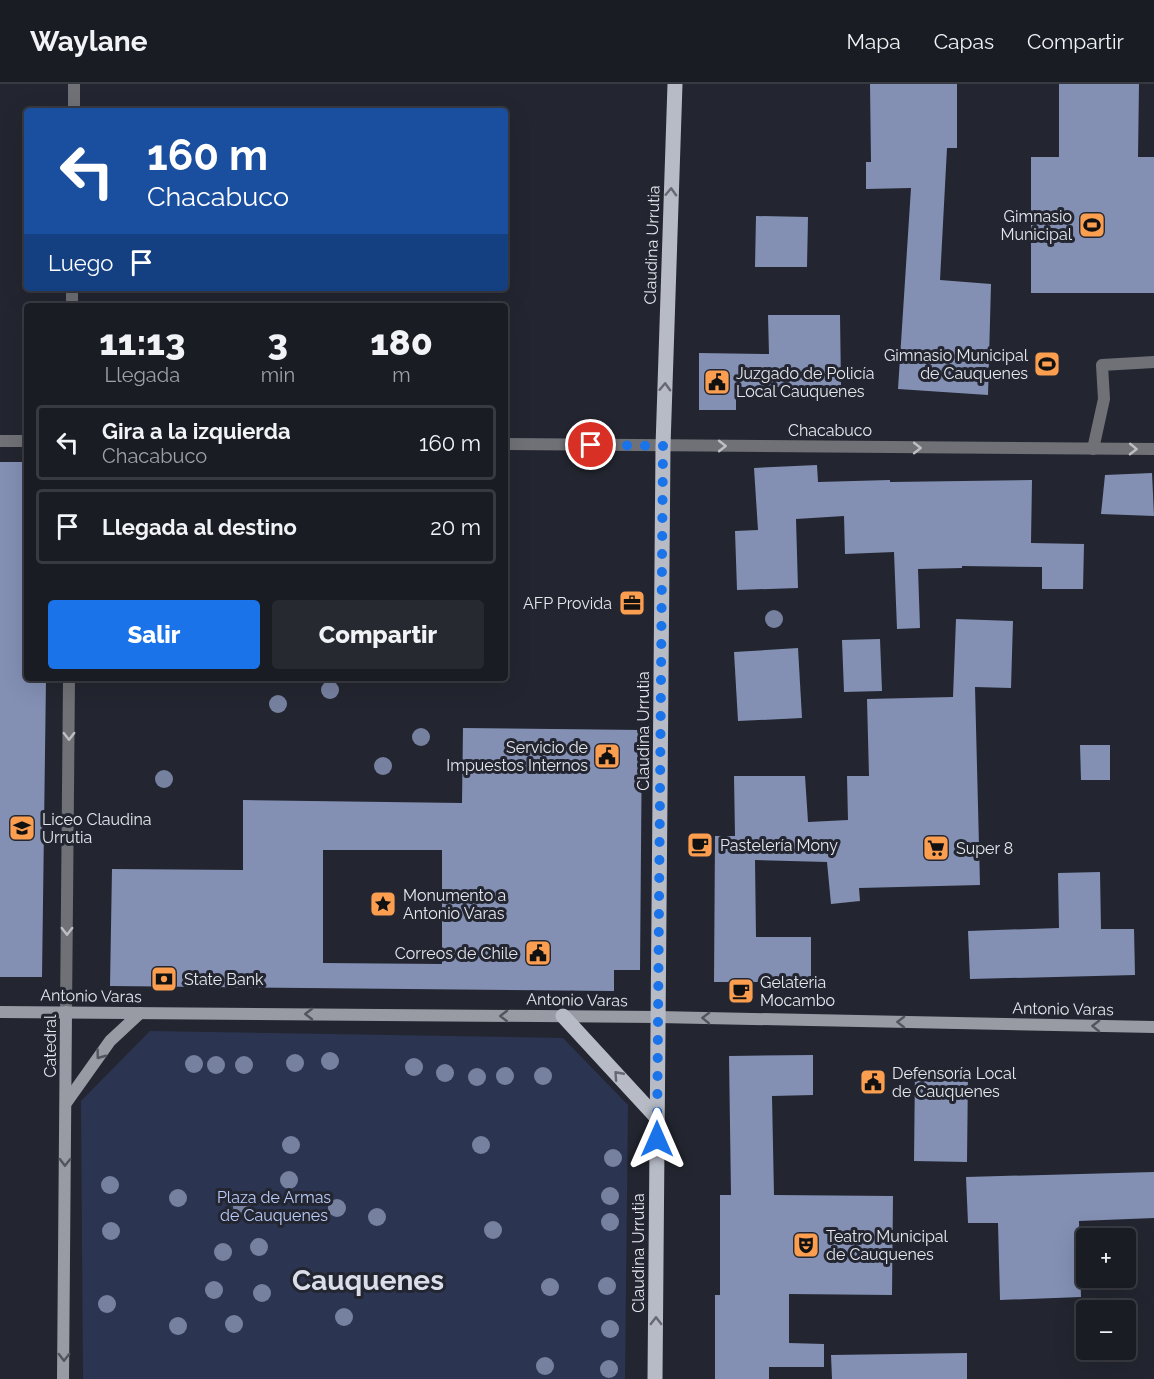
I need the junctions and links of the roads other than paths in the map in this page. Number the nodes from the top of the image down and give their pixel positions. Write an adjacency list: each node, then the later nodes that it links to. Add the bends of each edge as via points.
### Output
1 (74, 84): 3 (street)
2 (675, 84): 8 (main road, Claudina Urrutia, one-way to 2)
3 (74, 108)
4 (1154, 362): 9 (street, via 1102,365 1104,399)
5 (0, 441): 6 (street)
6 (24, 441)
7 (508, 444): 8 (street, Chacabuco)
8 (663, 446): 9 (street, Chacabuco, one-way to 9); 16 (main road, Claudina Urrutia)
9 (1093, 449): 10 (street, Chacabuco, one-way to 10)
10 (1154, 449)
11 (69, 681): 13 (street, Catedral, one-way to 13)
12 (0, 1012): 13 (main road, Antonio Varas)
13 (66, 1012): 14 (main road, Antonio Varas); 18 (main road, Catedral)
14 (140, 1013): 15 (main road, Antonio Varas, one-way to 14); 18 (main road, one-way to 18, via 110,1041)
15 (563, 1016): 16 (main road, Antonio Varas); 19 (main road, one-way to 15)
16 (658, 1017): 17 (main road, Antonio Varas, one-way to 16); 19 (main road, Claudina Urrutia)
17 (1154, 1027)
18 (66, 1103): 20 (main road, Catedral, one-way to 20)
19 (657, 1118): 21 (main road, Claudina Urrutia, one-way to 19)
20 (63, 1379)
21 (656, 1379)

